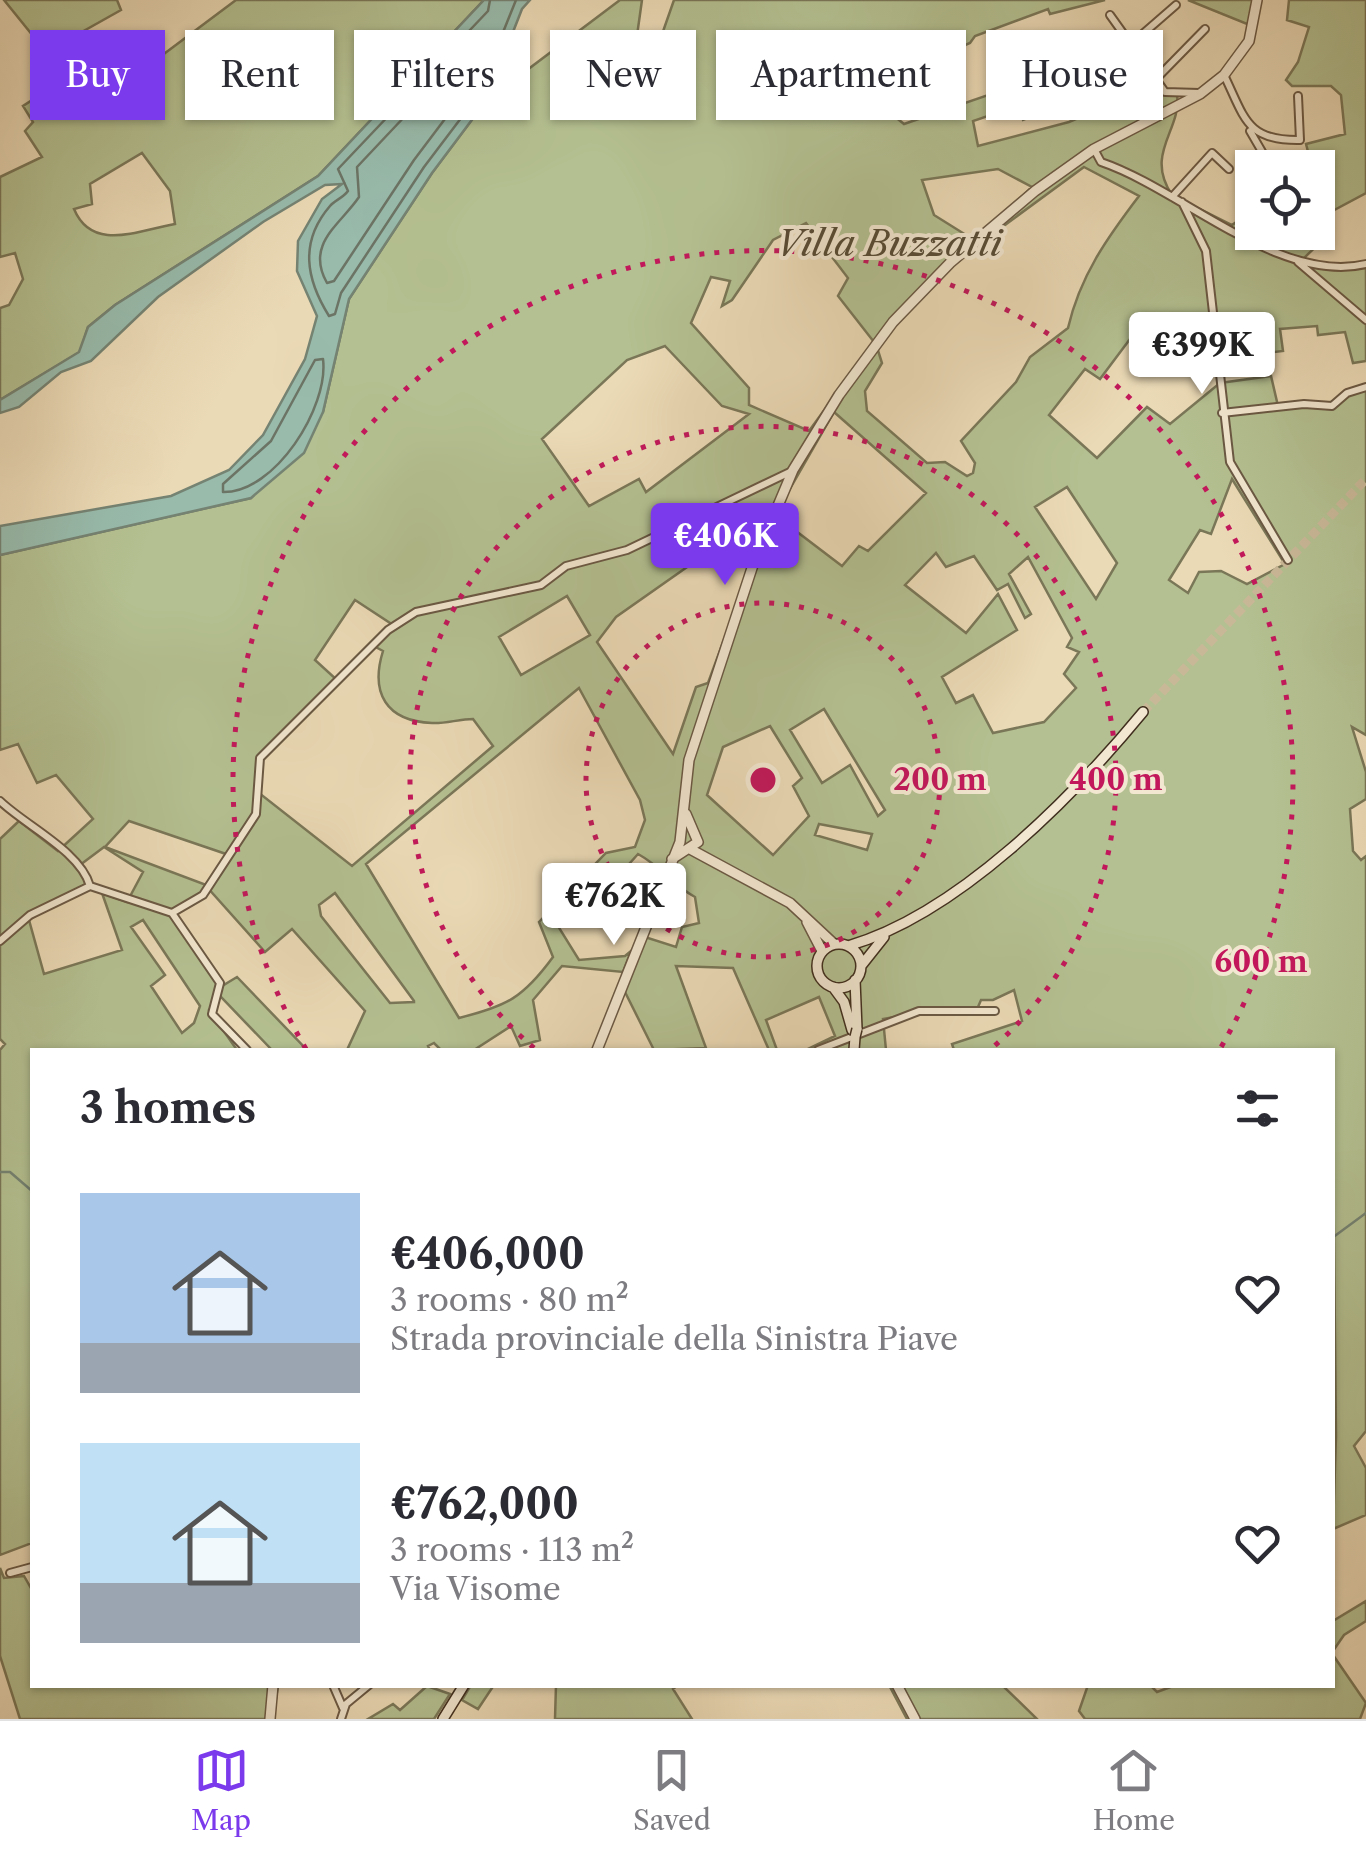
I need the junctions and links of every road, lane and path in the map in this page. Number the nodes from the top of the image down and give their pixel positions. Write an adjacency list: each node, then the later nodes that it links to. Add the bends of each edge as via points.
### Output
1 (1257, 0): 8 (street, via 1249,41)
2 (1176, 5): 6 (street)
3 (1110, 15): 5 (street)
4 (1205, 29): 7 (street)
5 (1121, 30)
6 (1147, 30)
7 (1163, 72)
8 (1224, 75): 10 (street); 12 (street)
9 (1163, 88): 10 (street)
10 (1200, 94): 13 (street)
11 (1298, 96): 12 (street, via 1300,140)
12 (1250, 129): 14 (street)
13 (1096, 148): 16 (street, via 1112,165); 23 (street, via 962,252 892,322)
14 (1261, 150)
15 (1229, 169): 16 (street, via 1212,153)
16 (1172, 197): 17 (street)
17 (1182, 202): 18 (street); 22 (street, via 1206,252)
18 (1297, 261): 19 (street); 20 (street)
19 (1366, 264)
20 (1366, 320)
21 (1366, 386): 22 (street, via 1332,406)
22 (1222, 413): 24 (street, via 1237,480)
23 (793, 470): 27 (street, via 753,565 690,760); 30 (street, via 628,550 566,566 542,585 416,612 388,630 260,758 256,814 203,895)
24 (1288, 560)
25 (1143, 712): 32 (street, via 1048,818)
26 (0, 802): 29 (street, via 58,846)
27 (686, 841): 28 (street); 28 (street, via 698,842); 43 (street, via 670,861)
28 (712, 860): 31 (street)
29 (90, 886): 30 (street); 33 (street, via 30,915)
30 (172, 913): 42 (street, via 220,982 212,1014)
31 (803, 915): 34 (street); 36 (street)
32 (888, 933): 35 (street); 37 (street)
33 (0, 940)
34 (834, 944): 35 (street); 36 (street)
35 (848, 946): 37 (street)
36 (822, 951): 39 (street, via 818,972)
37 (861, 966): 38 (street)
38 (855, 980): 39 (street); 41 (street)
39 (833, 987): 41 (street)
40 (994, 1011): 41 (street, via 928,1010)
41 (853, 1037): 44 (street)
42 (245, 1048)
43 (598, 1048)
44 (823, 1048)
45 (30, 1568): 46 (street)
46 (10, 1573)
47 (272, 1688): 53 (street)
48 (334, 1688): 52 (street)
49 (367, 1688): 52 (street)
50 (462, 1688): 55 (street)
51 (898, 1688): 56 (street)
52 (344, 1709): 54 (street)
53 (270, 1719)
54 (341, 1719)
55 (443, 1719)
56 (914, 1719)

